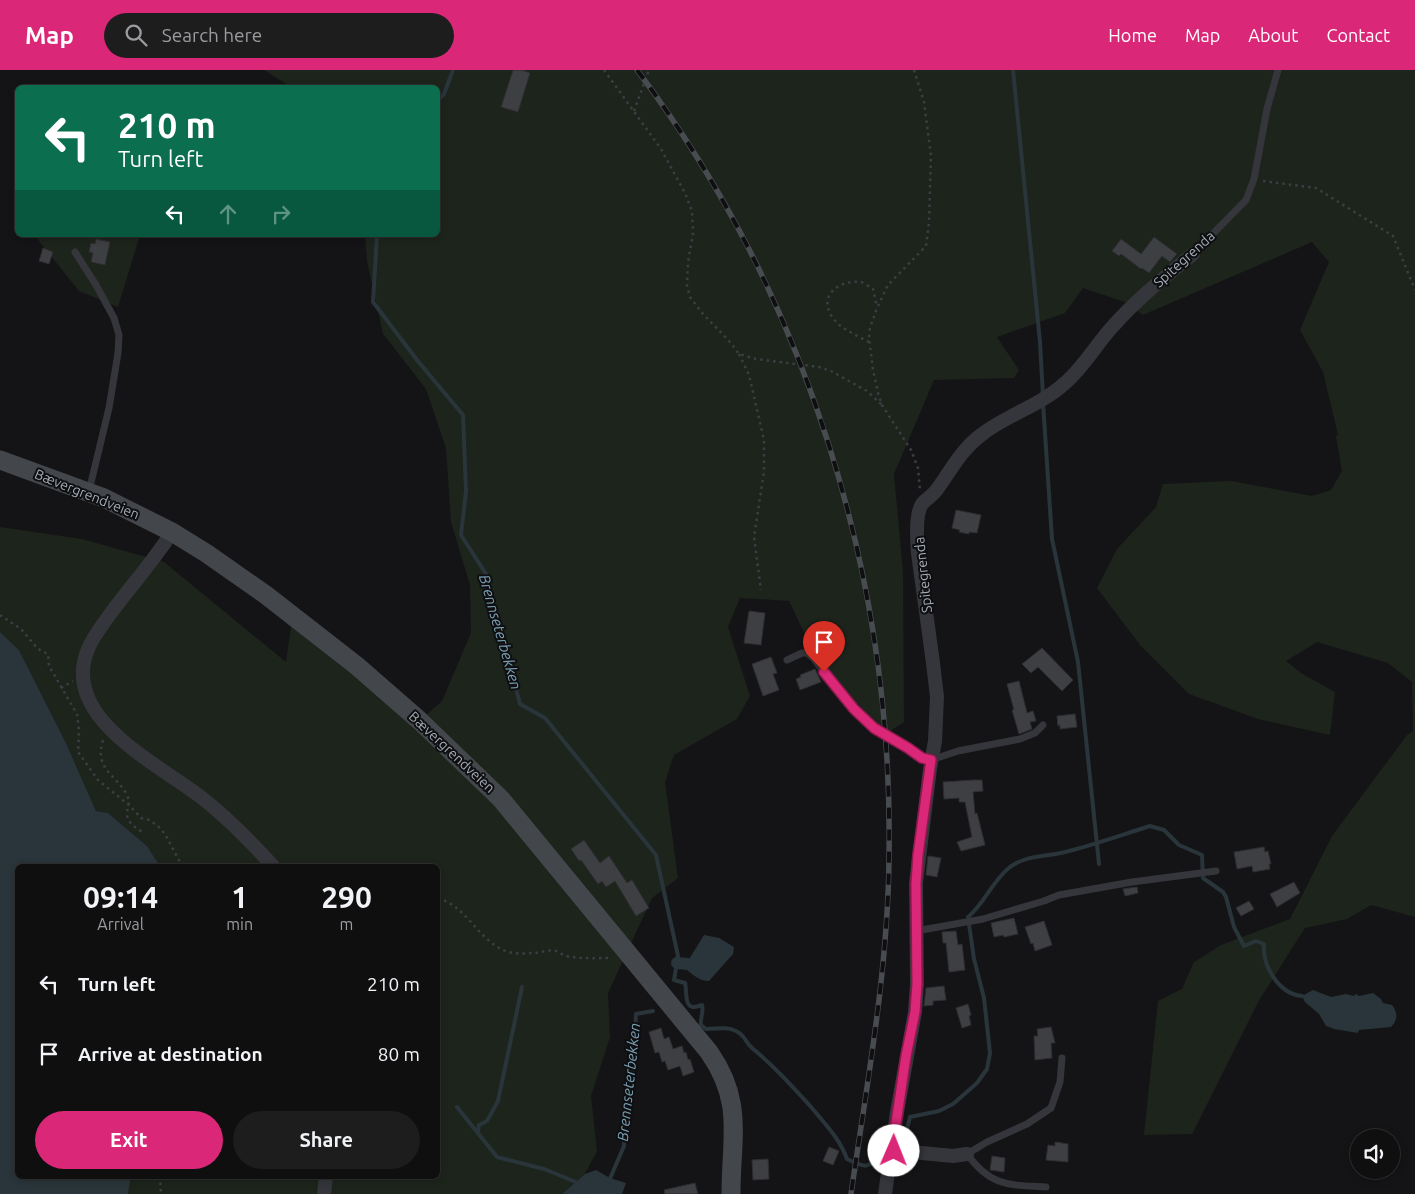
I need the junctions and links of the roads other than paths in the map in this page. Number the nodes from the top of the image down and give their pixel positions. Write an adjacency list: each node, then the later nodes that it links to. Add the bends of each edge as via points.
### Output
1 (1278, 70): 3 (lane, Spitegrenda, via 1254,180 1246,200)
2 (75, 252): 5 (lane, via 114,318 119,335 110,401)
3 (1193, 254): 9 (street, Spitegrenda, via 1134,303 1065,384 974,440 952,466 937,491 922,504 918,515 918,553 937,697)
4 (0, 460): 5 (main road, Bævergrendveien)
5 (89, 492): 6 (main road, Bævergrendveien)
6 (172, 532): 10 (street, via 94,636 83,671 84,684 106,726 215,808); 19 (main road, Bævergrendveien, via 304,623 357,666 470,768 514,813 709,1052 725,1078 734,1126)
7 (787, 660): 9 (lane, via 807,653 874,728 922,758)
8 (1043, 725): 9 (lane, via 1035,734 1020,739 958,751)
9 (931, 760): 12 (street, Spitegrenda, via 918,855)
10 (271, 864)
11 (1216, 871): 12 (lane, via 1059,895 983,920)
12 (916, 931): 14 (street, Spitegrenda, via 915,1012)
13 (1062, 1058): 15 (lane, via 1060,1082 1051,1108 1027,1124)
14 (892, 1150): 15 (street, via 953,1156); 20 (street, Spitegrenda)
15 (967, 1154): 17 (lane, via 985,1173 1004,1184)
16 (326, 1179): 18 (street)
17 (1046, 1187)
18 (324, 1194)
19 (731, 1194)
20 (885, 1194)

